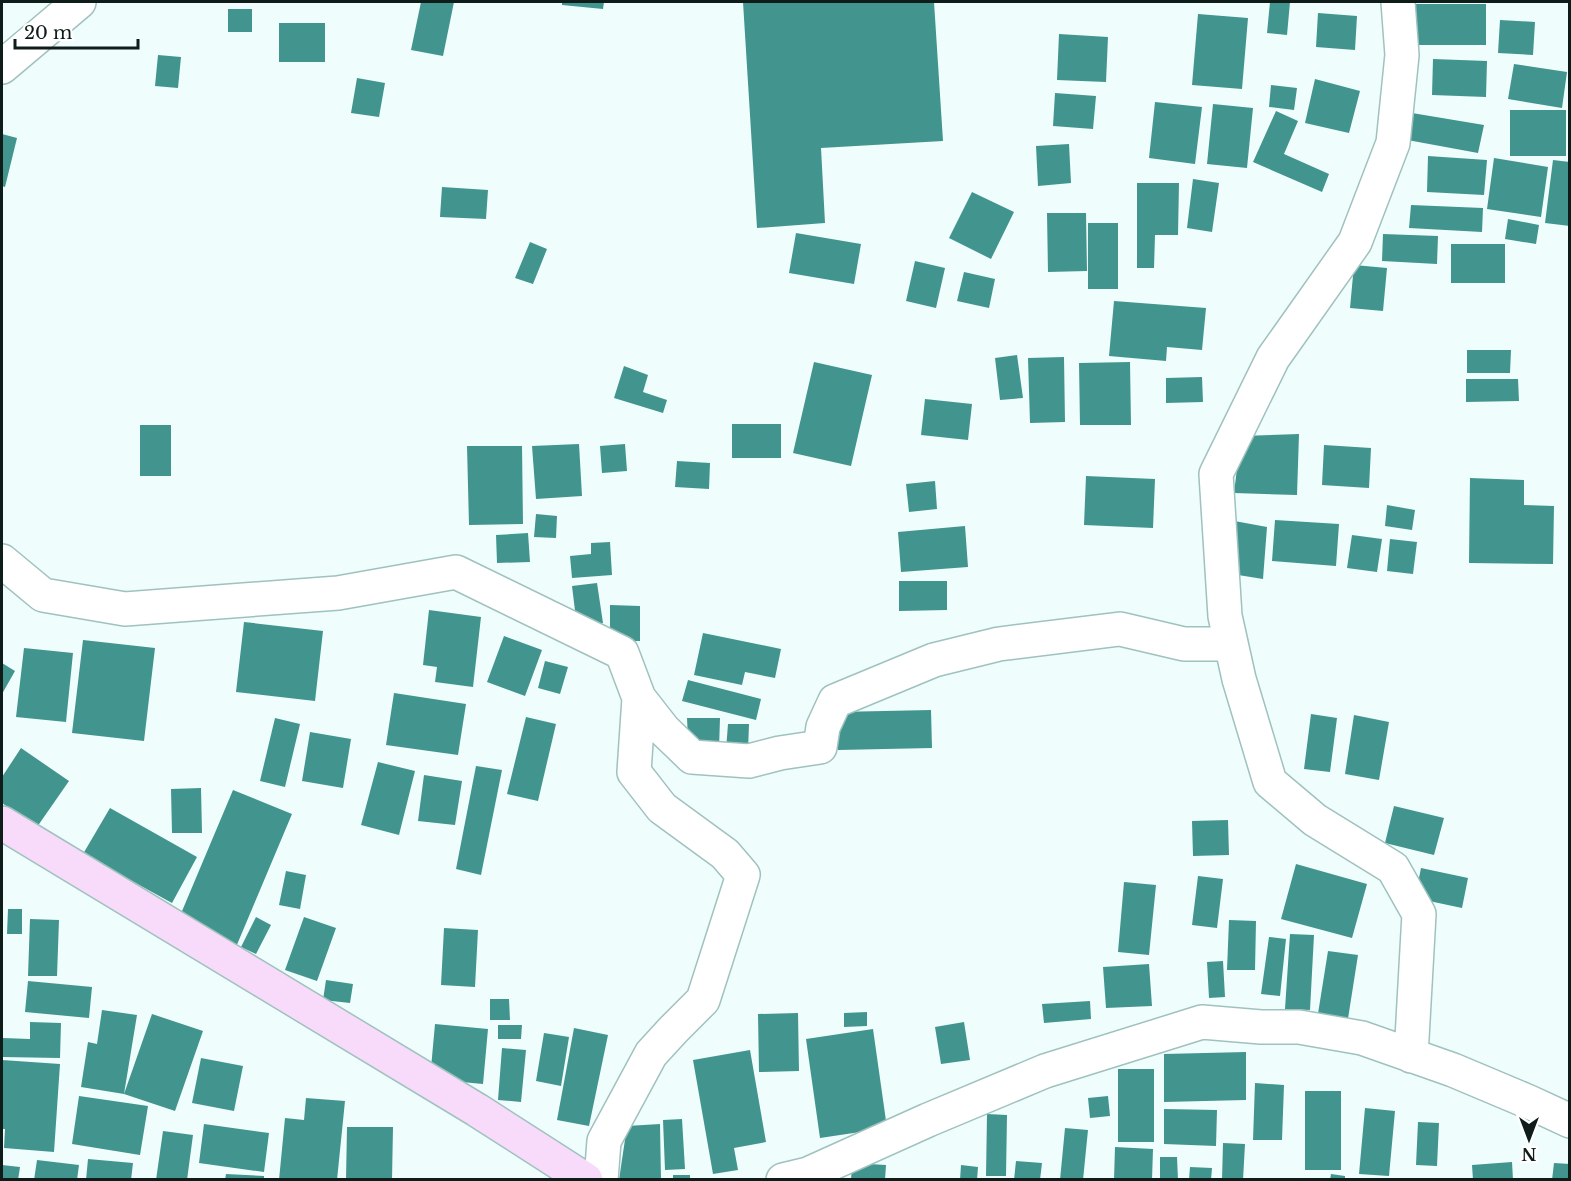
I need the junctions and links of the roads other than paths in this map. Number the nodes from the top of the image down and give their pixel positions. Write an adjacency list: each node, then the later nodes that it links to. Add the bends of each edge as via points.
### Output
1 (79, 2): 3 (street)
2 (1398, 2): 5 (street, via 1402,55 1393,143 1355,242 1273,358 1216,474 1225,616)
3 (2, 67)
4 (2, 561): 6 (street, via 43,595 125,609 338,594 456,572 622,653)
5 (1231, 644): 6 (street, via 1184,644 1120,629 999,644 934,660 835,700 819,747 749,761 692,758); 8 (street, via 1270,782 1315,820 1393,868 1419,914)
6 (639, 698): 11 (street, via 634,772 662,808 725,854 743,875 704,1000 651,1054 604,1141)
7 (2, 823): 10 (street)
8 (1412, 1056): 9 (street); 12 (street, via 1362,1038 1299,1026 1202,1022 1045,1071 808,1174)
9 (1569, 1121)
10 (586, 1179)
11 (601, 1179)
12 (783, 1179)

